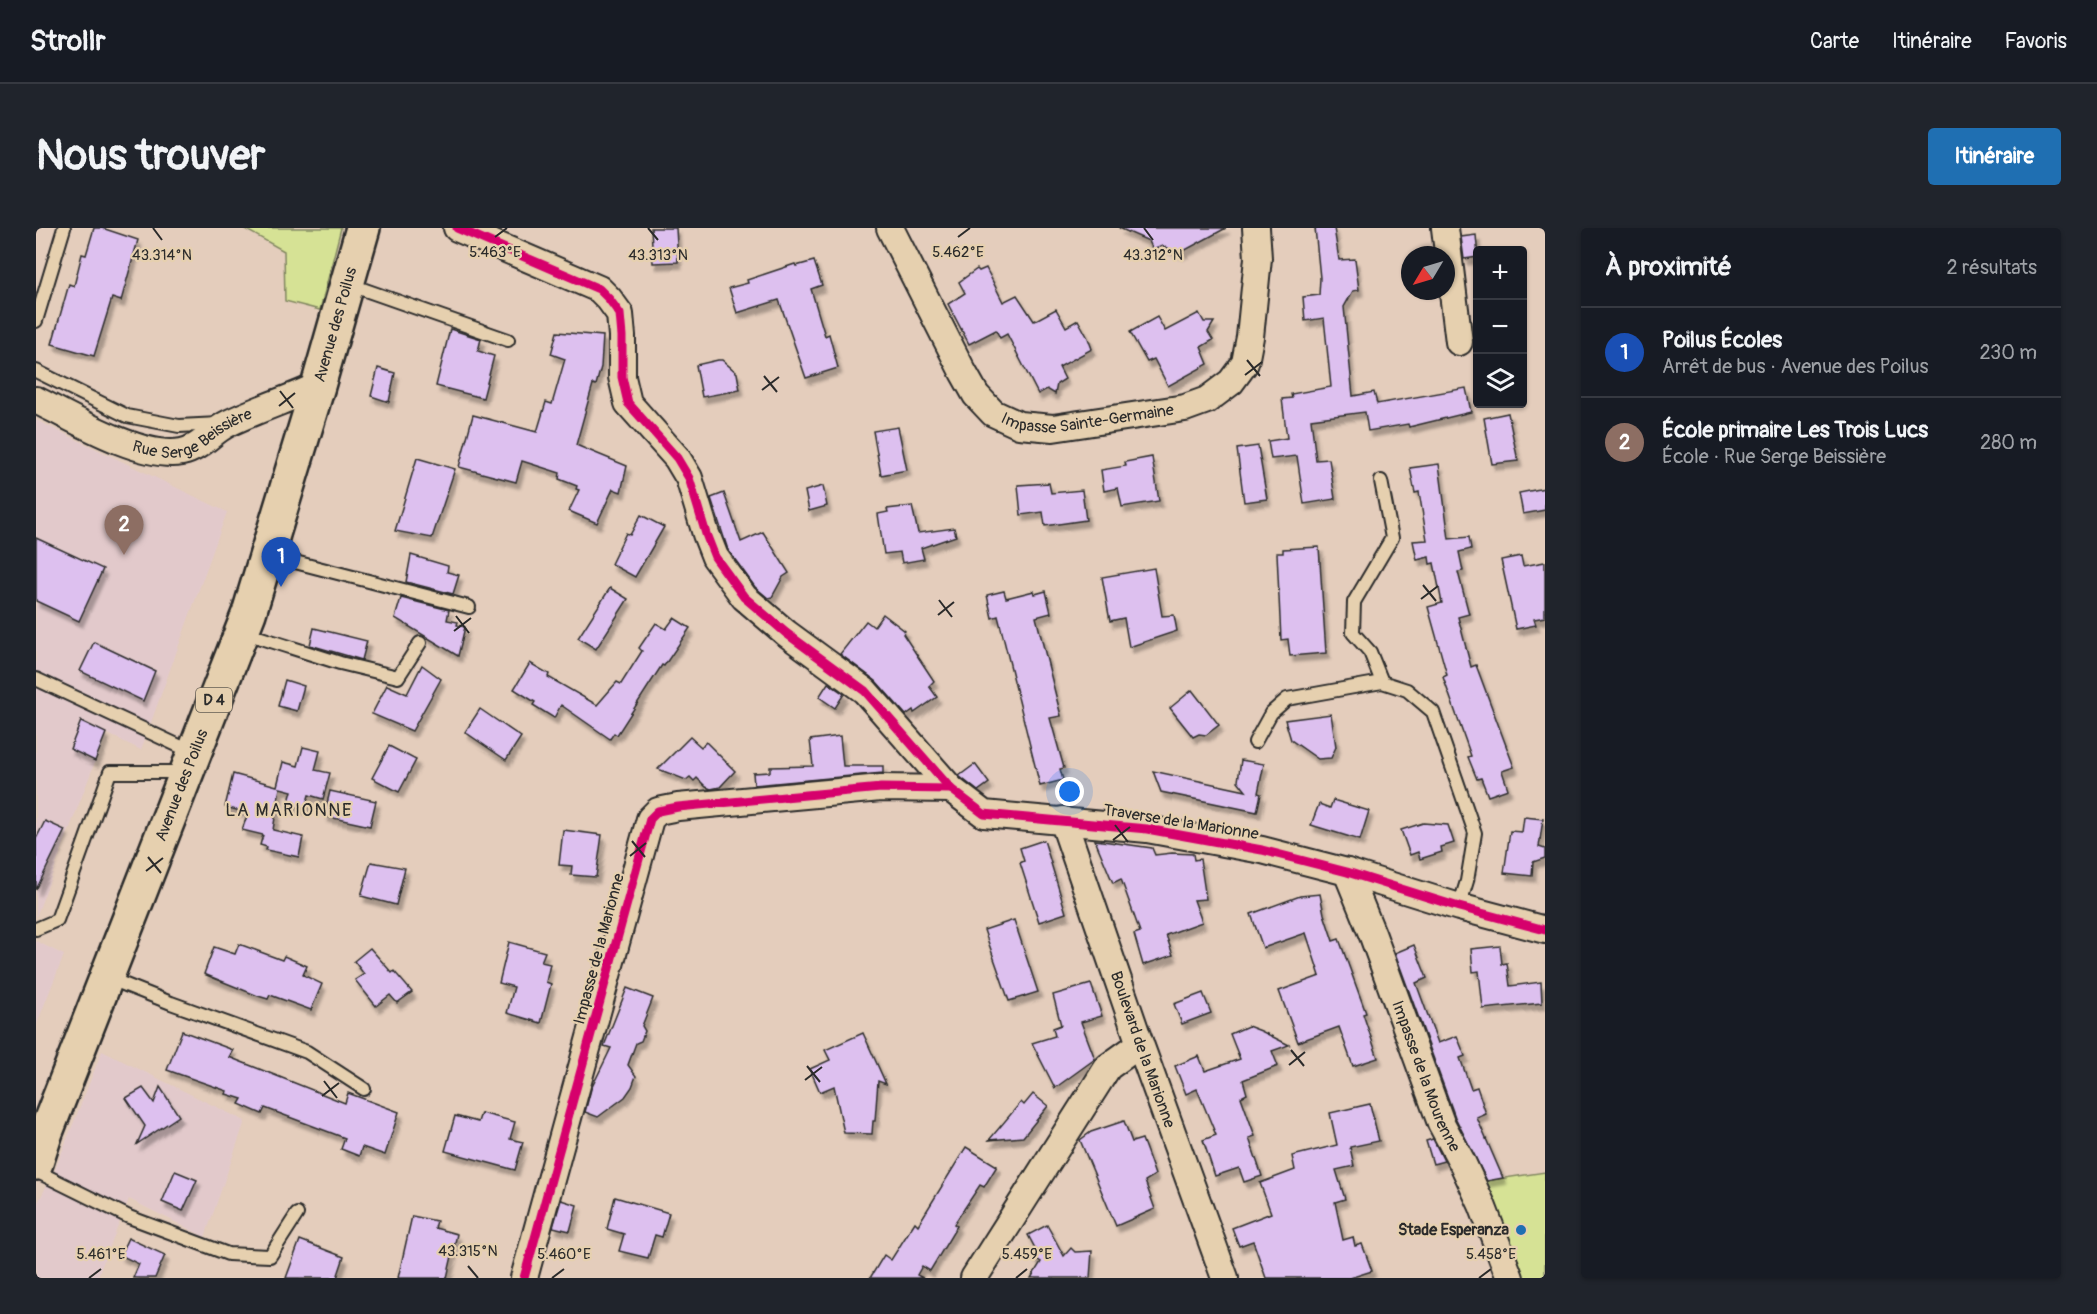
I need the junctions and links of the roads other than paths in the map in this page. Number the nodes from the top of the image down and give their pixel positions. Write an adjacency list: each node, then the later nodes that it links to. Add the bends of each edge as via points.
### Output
1 (64, 228): 8 (lane)
2 (363, 228): 7 (main road, Avenue des Poilus / D 4)
3 (458, 228): 24 (street, Traverse de la Marionne, via 599,289 609,299 620,314 622,377 628,403 677,458 689,478 706,534 721,565 744,597 865,691)
4 (890, 228): 5 (street, Impasse Sainte-Germaine, via 976,395 993,413 1019,425 1053,428 1185,408 1207,400 1231,382 1245,363 1250,337 1258,258)
5 (1256, 228)
6 (1445, 228): 10 (street)
7 (347, 284): 9 (lane); 12 (main road, Avenue des Poilus / D 4)
8 (36, 321)
9 (508, 340)
10 (1459, 342)
11 (36, 371): 14 (lane, via 126,416 179,426)
12 (318, 386): 14 (street, Rue Serge Beissière); 16 (main road, Avenue des Poilus / D 4)
13 (36, 400): 14 (street, Rue Serge Beissière, via 118,440 152,451 180,453 195,448)
14 (226, 424)
15 (1381, 481): 21 (lane, via 1392,538 1354,602 1353,633 1370,652)
16 (267, 555): 17 (lane); 18 (main road, Avenue des Poilus / D 4)
17 (469, 607)
18 (241, 632): 19 (lane, via 398,677); 23 (main road, Avenue des Poilus / D 4)
19 (420, 643)
20 (36, 679): 23 (lane)
21 (1382, 682): 22 (lane, via 1287,699 1271,713); 27 (lane, via 1407,690 1433,712 1474,833)
22 (1255, 742)
23 (190, 762): 28 (lane, via 110,772 57,920); 30 (main road, Avenue des Poilus / D 4)
24 (951, 789): 25 (street, Traverse de la Marionne, via 984,814); 37 (street, Impasse de la Marionne, via 881,788 678,807 658,811 650,819)
25 (1062, 820): 26 (street, Traverse de la Marionne, via 1147,829 1250,848); 31 (street, Boulevard de la Marionne)
26 (1347, 872): 27 (street, Traverse de la Marionne); 40 (street, Impasse de la Mourenne, via 1441,1123 1482,1205)
27 (1459, 908): 29 (street, Traverse de la Marionne)
28 (36, 929)
29 (1545, 930)
30 (106, 977): 32 (lane, via 307,1052); 33 (main road, Avenue des Poilus / D 4)
31 (1140, 1044): 38 (street, via 1108,1067); 39 (street, Boulevard de la Marionne)
32 (364, 1089)
33 (41, 1132): 34 (main road, Avenue des Poilus / D 4)
34 (36, 1163)
35 (36, 1171): 36 (lane, via 129,1217 228,1254 270,1256)
36 (297, 1214)
37 (524, 1278)
38 (974, 1278)
39 (1225, 1278)
40 (1510, 1278)

